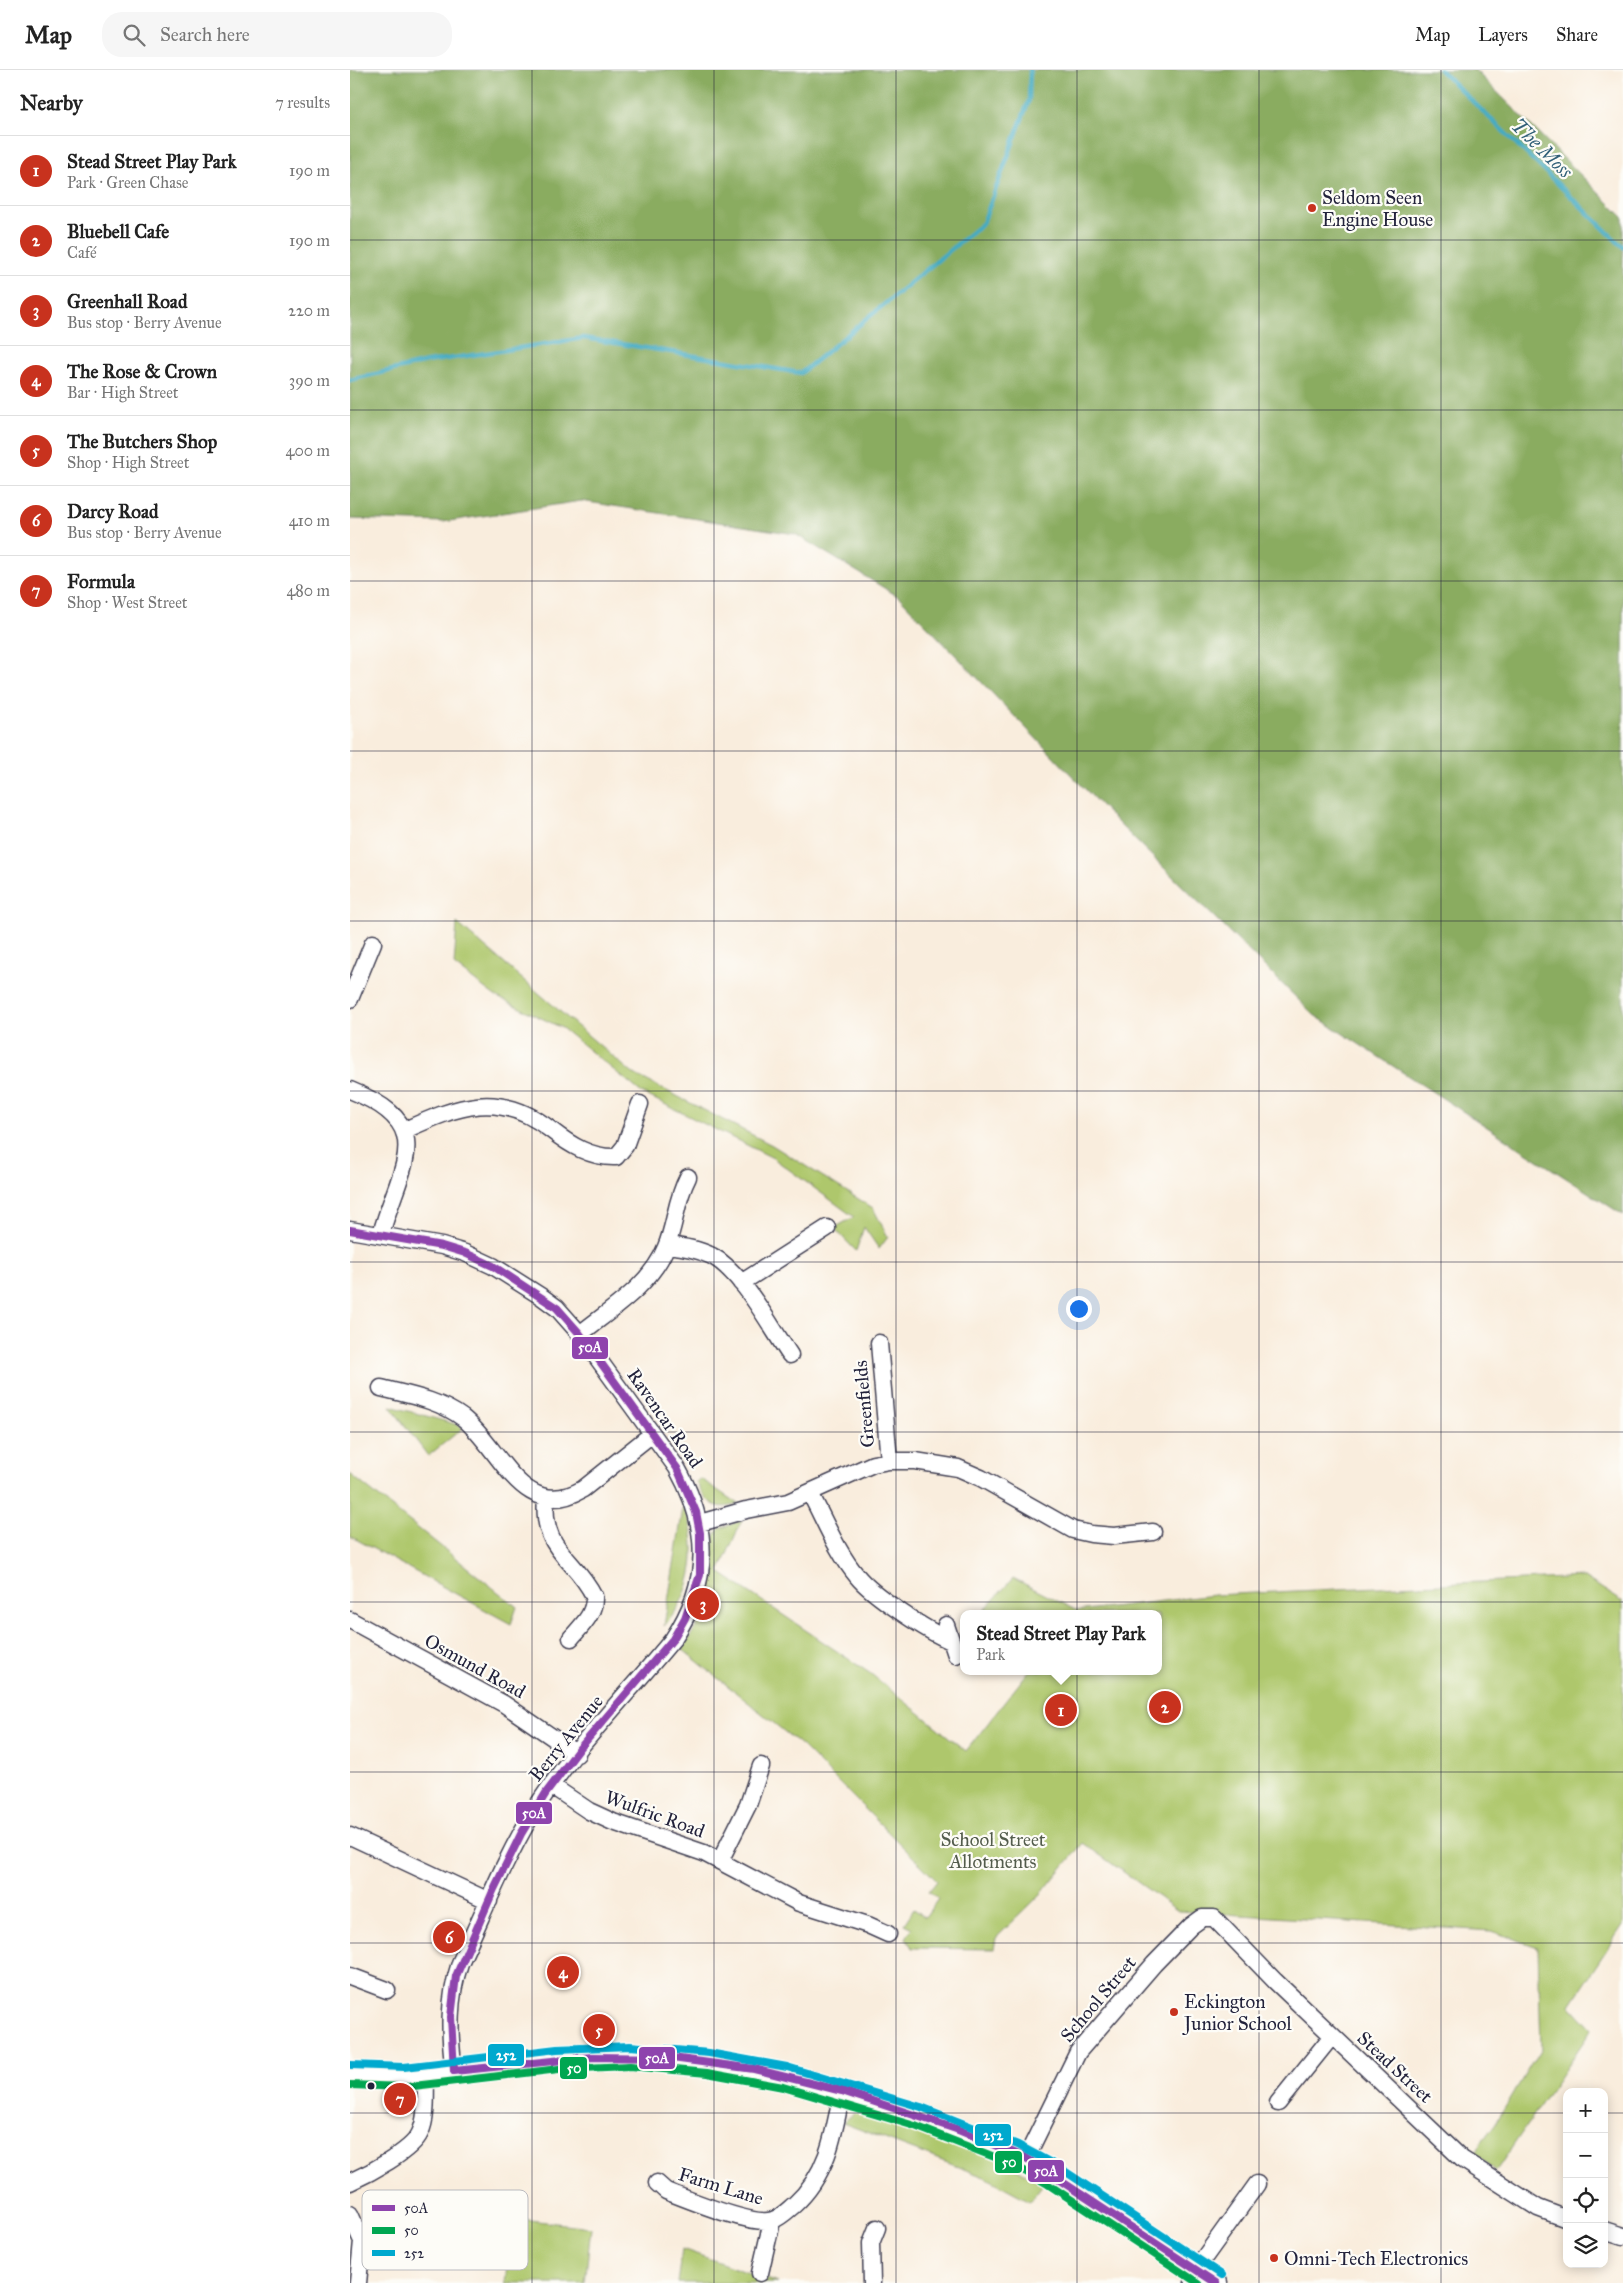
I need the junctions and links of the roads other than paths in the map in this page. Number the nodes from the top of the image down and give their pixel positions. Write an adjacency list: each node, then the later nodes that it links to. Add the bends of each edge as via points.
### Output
1 (372, 942): 2 (street)
2 (350, 999)
3 (350, 1090): 5 (street, via 376,1101)
4 (640, 1104): 5 (street, via 625,1146 616,1157 588,1153 561,1139 542,1124 492,1104 452,1110)
5 (405, 1130): 9 (street, via 406,1158)
6 (688, 1177): 10 (street, via 676,1204)
7 (827, 1228): 11 (street)
8 (350, 1230): 9 (street, Ravencar Road)
9 (381, 1234): 12 (street, Ravencar Road, via 442,1246 493,1266 557,1308)
10 (668, 1244): 11 (street, via 710,1255 733,1272); 12 (street, via 651,1274)
11 (741, 1283): 14 (street)
12 (580, 1334): 16 (street, Ravencar Road)
13 (879, 1343): 17 (street, Greenfields)
14 (783, 1352)
15 (381, 1388): 19 (street, via 427,1400 463,1418 523,1487)
16 (652, 1434): 19 (street, via 571,1496); 20 (street, Ravencar Road, via 688,1487)
17 (889, 1461): 18 (street, via 850,1472); 21 (street, via 915,1460 958,1468 1073,1530 1114,1536)
18 (810, 1493): 20 (street, via 788,1502); 23 (street, via 856,1576 954,1648)
19 (546, 1498): 24 (street, via 548,1534 594,1596 590,1615)
20 (700, 1523): 25 (street, Berry Avenue, via 702,1563 686,1620)
21 (1152, 1532)
22 (350, 1620): 25 (street, Osmund Road, via 504,1704)
23 (946, 1625)
24 (571, 1638)
25 (577, 1754): 27 (street, Berry Avenue)
26 (764, 1776): 29 (street, Wulfric Road)
27 (552, 1786): 29 (street, Wulfric Road, via 613,1822); 30 (street, Berry Avenue, via 532,1816)
28 (350, 1836): 30 (street)
29 (720, 1861): 32 (street, Wulfric Road, via 798,1903 868,1924)
30 (488, 1901): 36 (street, Berry Avenue, via 455,1978 450,2014)
31 (1214, 1918): 35 (street, Stead Street); 41 (street, School Street, via 1202,1918 1191,1926 1094,2031 1078,2052)
32 (888, 1934)
33 (350, 1976): 34 (street)
34 (387, 1990)
35 (1332, 2036): 40 (street); 46 (street, Stead Street, via 1462,2159 1532,2205)
36 (454, 2071): 38 (main road); 39 (main road, via 592,2057 672,2058 754,2069)
37 (350, 2075): 38 (main road, via 389,2078)
38 (426, 2075): 42 (street, via 424,2122 416,2140 394,2158)
39 (842, 2091): 41 (main road, via 956,2129); 47 (street, Farm Lane, via 832,2146 825,2164 802,2198)
40 (1278, 2103)
41 (1026, 2158): 53 (main road)
42 (350, 2182)
43 (657, 2183): 47 (street, Farm Lane, via 666,2192 737,2216)
44 (1257, 2184): 53 (street)
45 (350, 2214): 51 (street, via 362,2241)
46 (1563, 2217)
47 (772, 2221): 52 (street)
48 (877, 2228): 55 (street, via 871,2243)
49 (1608, 2231): 50 (street)
50 (1623, 2236)
51 (355, 2263): 54 (street)
52 (760, 2273)
53 (1195, 2276): 56 (main road)
54 (358, 2283)
55 (872, 2283)
56 (1216, 2283)

